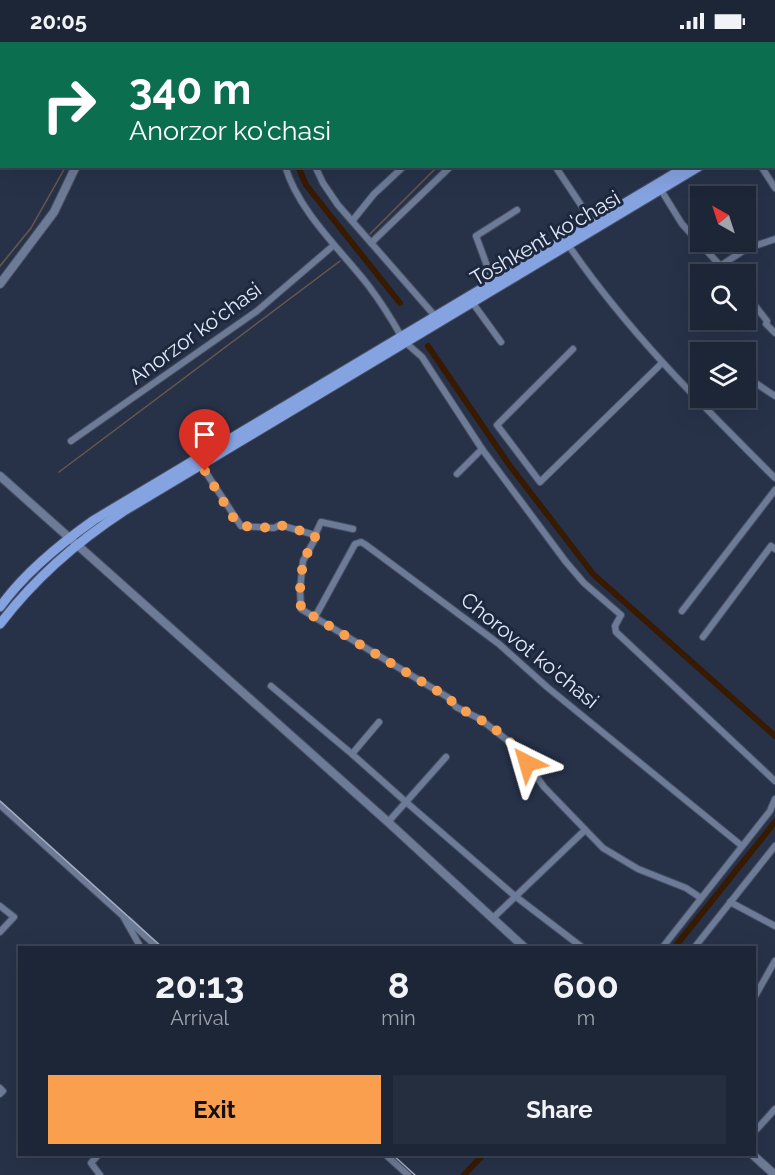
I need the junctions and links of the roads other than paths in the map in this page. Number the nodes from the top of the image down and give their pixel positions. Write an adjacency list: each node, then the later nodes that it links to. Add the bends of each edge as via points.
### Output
1 (75, 168): 22 (street, via 54,212)
2 (286, 168): 18 (street, via 300,198)
3 (316, 168): 13 (street, via 338,205)
4 (402, 168): 13 (street)
5 (449, 168): 17 (street)
6 (556, 168): 14 (street)
7 (684, 168): 14 (highway, Toshkent ko'chasi)
8 (697, 168): 11 (highway, Toshkent ko'chasi)
9 (762, 168): 10 (street)
10 (775, 188)
11 (661, 190): 16 (highway, Toshkent ko'chasi); 19 (street, via 682,224)
12 (518, 210): 21 (street, via 476,236)
13 (353, 220): 17 (street)
14 (593, 224): 16 (highway, Toshkent ko'chasi)
15 (775, 238): 20 (street)
16 (567, 242): 21 (highway, Toshkent ko'chasi); 23 (highway, Toshkent ko'chasi); 30 (street, via 597,287)
17 (371, 243): 25 (street)
18 (334, 245): 27 (street, via 368,286); 33 (street, Anorzor ko'chasi, via 257,311)
19 (718, 264)
20 (723, 264)
21 (493, 282): 25 (highway, Toshkent ko'chasi)
22 (0, 284)
23 (472, 302): 25 (highway, Toshkent ko'chasi); 28 (street)
24 (756, 307): 26 (street)
25 (437, 319): 27 (highway)
26 (775, 333)
27 (403, 339): 34 (street, via 422,357); 35 (highway); 42 (highway, via 144,489)
28 (501, 342)
29 (573, 349): 30 (street, via 497,425 540,482)
30 (662, 363): 38 (street)
31 (756, 383): 32 (street)
32 (775, 396)
33 (70, 441)
34 (482, 449): 36 (street); 53 (street, via 566,562 621,615 616,632)
35 (201, 465): 41 (street, via 241,526 280,525); 42 (highway)
36 (457, 474)
37 (0, 476): 42 (street)
38 (775, 478)
39 (775, 490): 45 (street)
40 (353, 529): 41 (street, via 321,522)
41 (315, 535): 46 (street, via 303,561 300,589 301,609)
42 (72, 542): 44 (highway, via 19,584); 47 (highway); 57 (street)
43 (775, 549): 48 (street, via 771,546)
44 (0, 607)
45 (682, 611)
46 (315, 617): 58 (street, via 494,729 516,747 544,787); 59 (street, Chorovot ko'chasi, via 355,544 361,542 499,644)
47 (0, 624)
48 (703, 637)
49 (271, 686): 51 (street)
50 (379, 722): 51 (street)
51 (352, 754): 55 (street)
52 (446, 757): 55 (street)
53 (775, 781)
54 (775, 800): 59 (street)
55 (406, 802): 57 (street); 61 (street)
56 (0, 805): 65 (street)
57 (388, 822): 66 (street)
58 (585, 830): 61 (street); 62 (street, via 624,861)
59 (742, 846): 62 (street)
60 (775, 846): 63 (street)
61 (515, 896): 66 (street); 72 (street)
62 (701, 898): 73 (street)
63 (730, 902): 67 (street); 74 (street)
64 (0, 906): 68 (street, via 14,917)
65 (123, 916): 69 (street); 70 (street)
66 (493, 918): 71 (street)
67 (775, 926)
68 (0, 932)
69 (140, 946)
70 (156, 946)
71 (523, 946)
72 (580, 946)
73 (664, 946)
74 (696, 946)
75 (775, 961): 76 (street)
76 (772, 973): 77 (street)
77 (756, 995)
78 (0, 1088): 79 (street)
79 (0, 1094)
80 (775, 1109): 81 (street)
81 (756, 1128)
82 (97, 1156): 85 (street, via 91,1163)
83 (387, 1156): 86 (street)
84 (754, 1156): 87 (street)
85 (100, 1175)
86 (408, 1175)
87 (775, 1175)

